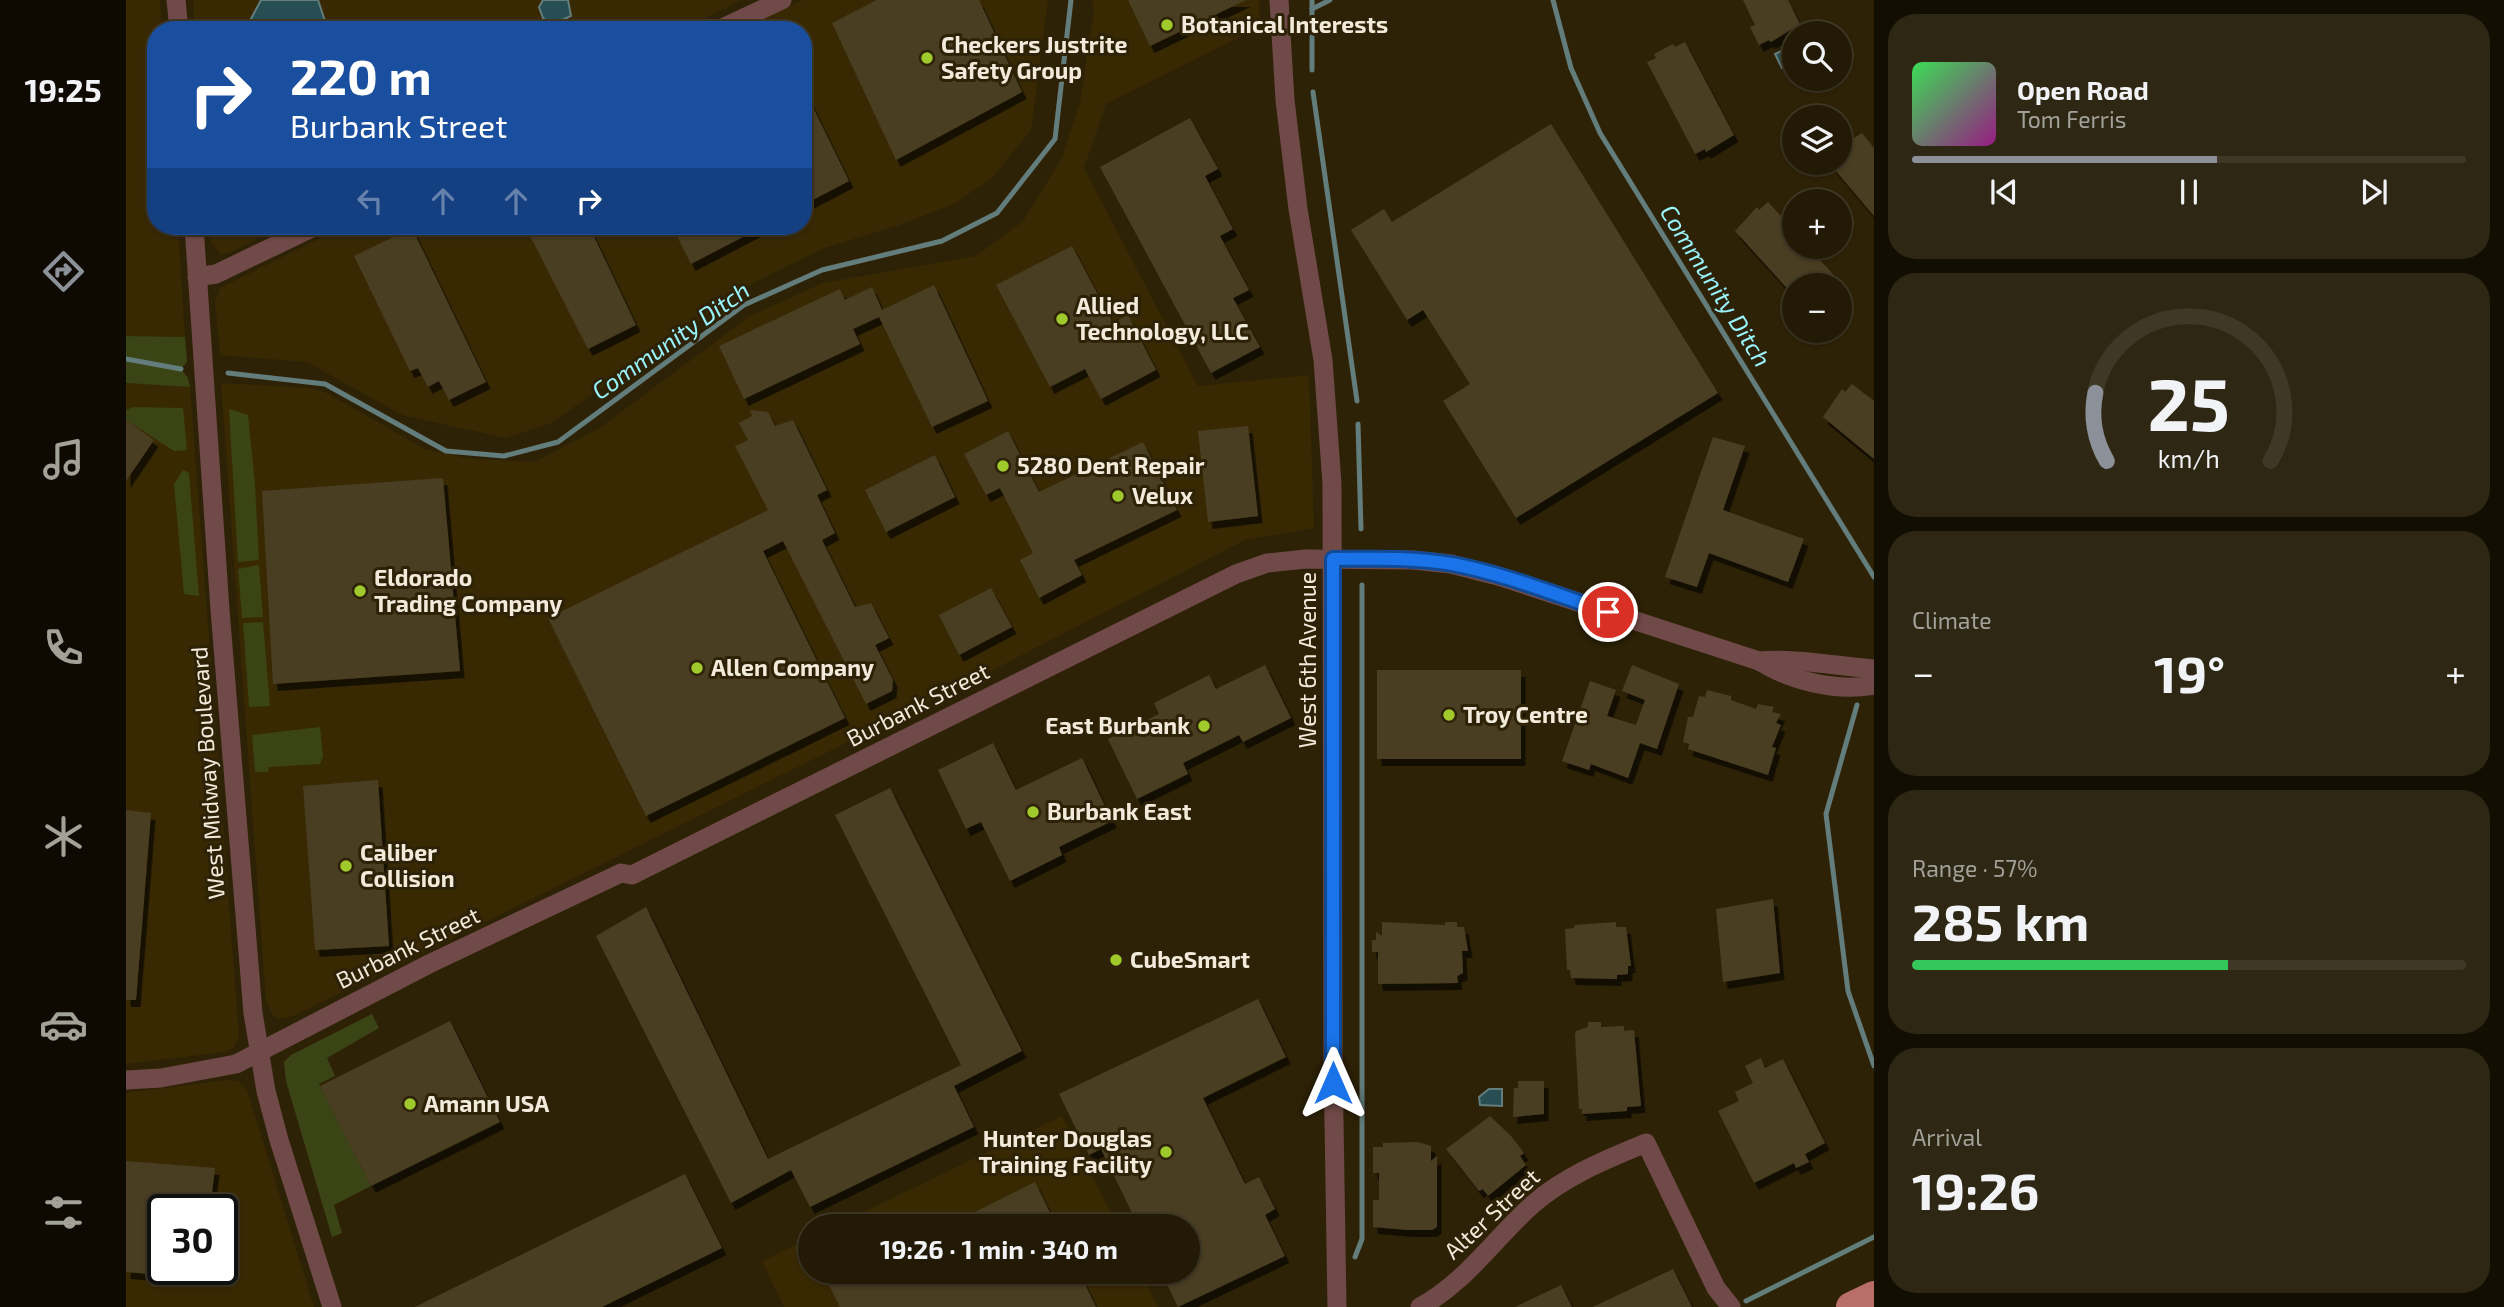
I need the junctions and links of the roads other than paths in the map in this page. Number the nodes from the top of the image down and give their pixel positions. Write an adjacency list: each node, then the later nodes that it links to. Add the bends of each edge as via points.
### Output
1 (176, 0): 4 (street)
2 (782, 0): 5 (street)
3 (1279, 8): 9 (street, West 6th Avenue, via 1298,209 1328,405)
4 (177, 21)
5 (737, 21)
6 (195, 235): 8 (street, West Midway Boulevard)
7 (297, 235): 8 (street, via 216,274)
8 (197, 277): 13 (street, West Midway Boulevard, via 243,920)
9 (1333, 559): 10 (street, Burbank Street, via 1413,560 1475,569); 13 (street, Burbank Street, via 1280,561 1236,574 632,875 621,873 429,964); 18 (street, West 6th Avenue)
10 (1759, 661): 11 (street, Burbank Street, via 1785,659); 12 (street, Burbank Street, via 1783,676 1814,683)
11 (1874, 669)
12 (1874, 685)
13 (259, 1053): 14 (street, Burbank Street, via 228,1066 161,1079); 17 (street, West Midway Boulevard, via 279,1140)
14 (126, 1080)
15 (1874, 1296): 21 (main road)
16 (1718, 1298): 19 (street, Alter Street, via 1646,1143 1546,1194 1447,1290); 20 (street, Alter Street)
17 (332, 1307)
18 (1337, 1307)
19 (1420, 1307)
20 (1731, 1307)
21 (1850, 1307)

